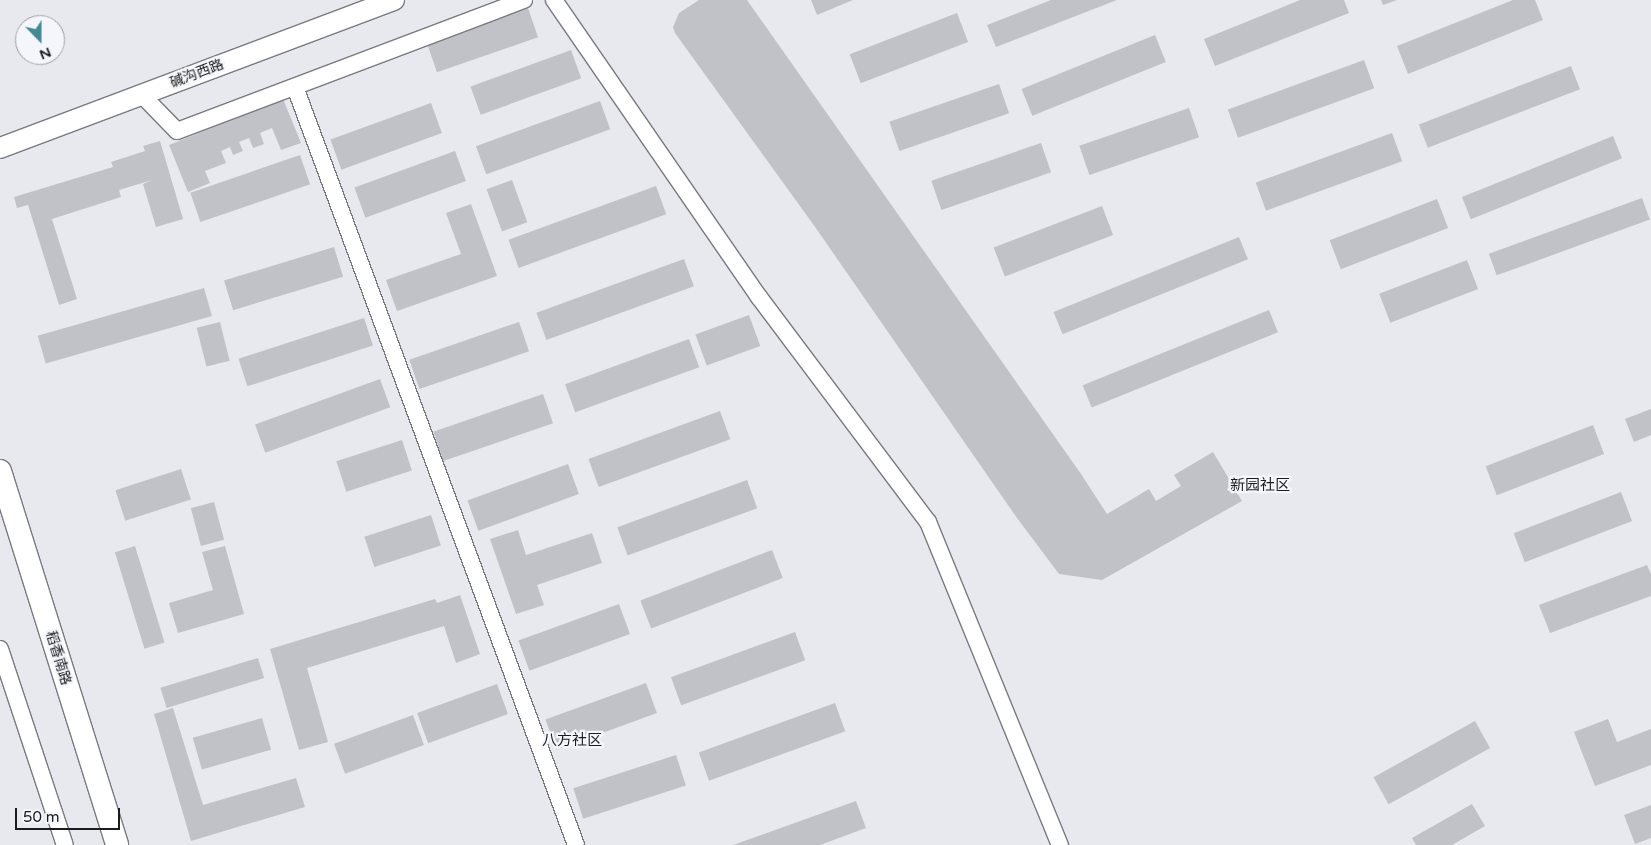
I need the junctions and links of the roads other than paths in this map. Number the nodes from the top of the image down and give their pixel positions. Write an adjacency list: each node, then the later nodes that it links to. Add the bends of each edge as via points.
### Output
1 (394, 0): 5 (street, 碱沟西路)
2 (524, 0): 4 (street)
3 (554, 0): 12 (street, via 759,297 928,522)
4 (295, 87): 5 (street, via 177,131); 11 (street)
5 (142, 94): 6 (street, 碱沟西路)
6 (0, 148)
7 (0, 471): 10 (main road, 稻香南路)
8 (0, 649): 9 (street)
9 (65, 845)
10 (117, 845)
11 (576, 845)
12 (1060, 845)

